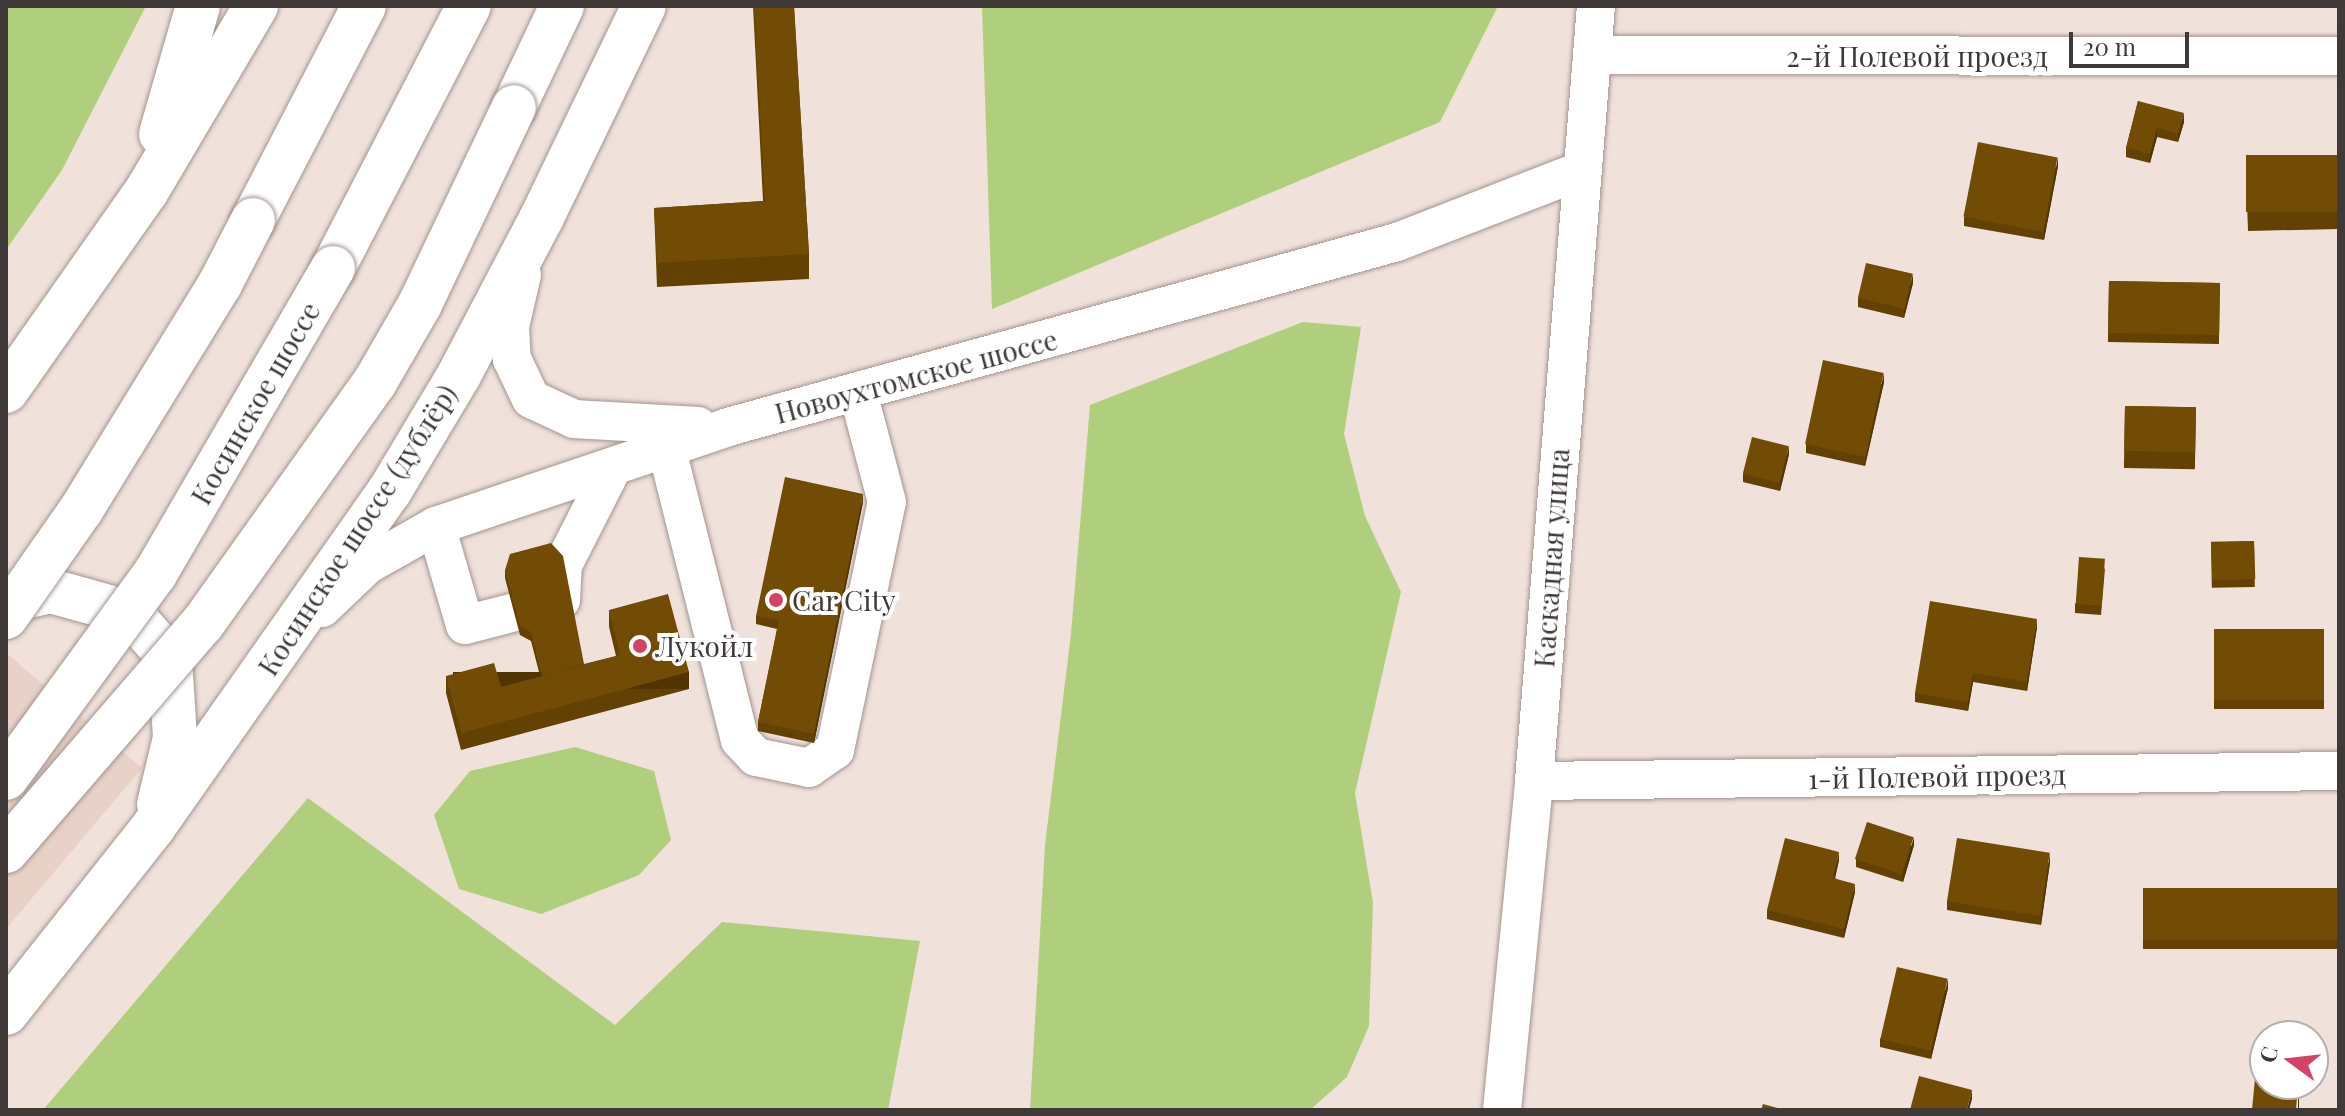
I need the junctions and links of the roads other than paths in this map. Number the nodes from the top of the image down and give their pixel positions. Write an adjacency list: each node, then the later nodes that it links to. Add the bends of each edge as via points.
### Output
1 (198, 6): 11 (main road)
2 (256, 6): 11 (main road)
3 (364, 6): 20 (main road, bridge, via 220,284 81,510)
4 (469, 6): 23 (main road, Косинское шоссе, bridge, via 333,268 155,574)
5 (562, 6): 26 (main road, bridge, via 420,304 375,382 203,623)
6 (644, 6): 12 (main road, Косинское шоссе (дублёр))
7 (1596, 6): 8 (street, Каскадная улица)
8 (1592, 55): 9 (street, 2-й Полевой проезд); 10 (street, Каскадная улица)
9 (2339, 56)
10 (1580, 171): 14 (street, Новоухтомское шоссе, via 1397,242); 24 (street, Каскадная улица)
11 (140, 200): 13 (main road)
12 (542, 217): 15 (street, via 510,326 512,359 531,399 585,420); 21 (main road, Косинское шоссе (дублёр), via 451,388)
13 (6, 391)
14 (858, 392): 15 (street, Новоухтомское шоссе); 16 (street, via 887,502 835,750 809,768 756,757 740,740)
15 (728, 427): 16 (street, Новоухтомское шоссе)
16 (666, 446): 17 (street, Новоухтомское шоссе)
17 (613, 467): 18 (street, Новоухтомское шоссе); 18 (street, via 563,565 561,600 465,625)
18 (436, 526): 21 (street, Новоухтомское шоссе, via 367,565)
19 (6, 601): 25 (main road, via 51,591 130,613 170,658 175,738)
20 (6, 617)
21 (285, 643): 25 (main road, Косинское шоссе (дублёр))
22 (2339, 771): 24 (street, 1-й Полевой проезд)
23 (6, 778)
24 (1534, 781): 28 (street, Каскадная улица)
25 (154, 826): 27 (main road, Косинское шоссе (дублёр))
26 (6, 851)
27 (6, 1013)
28 (1502, 1110)

